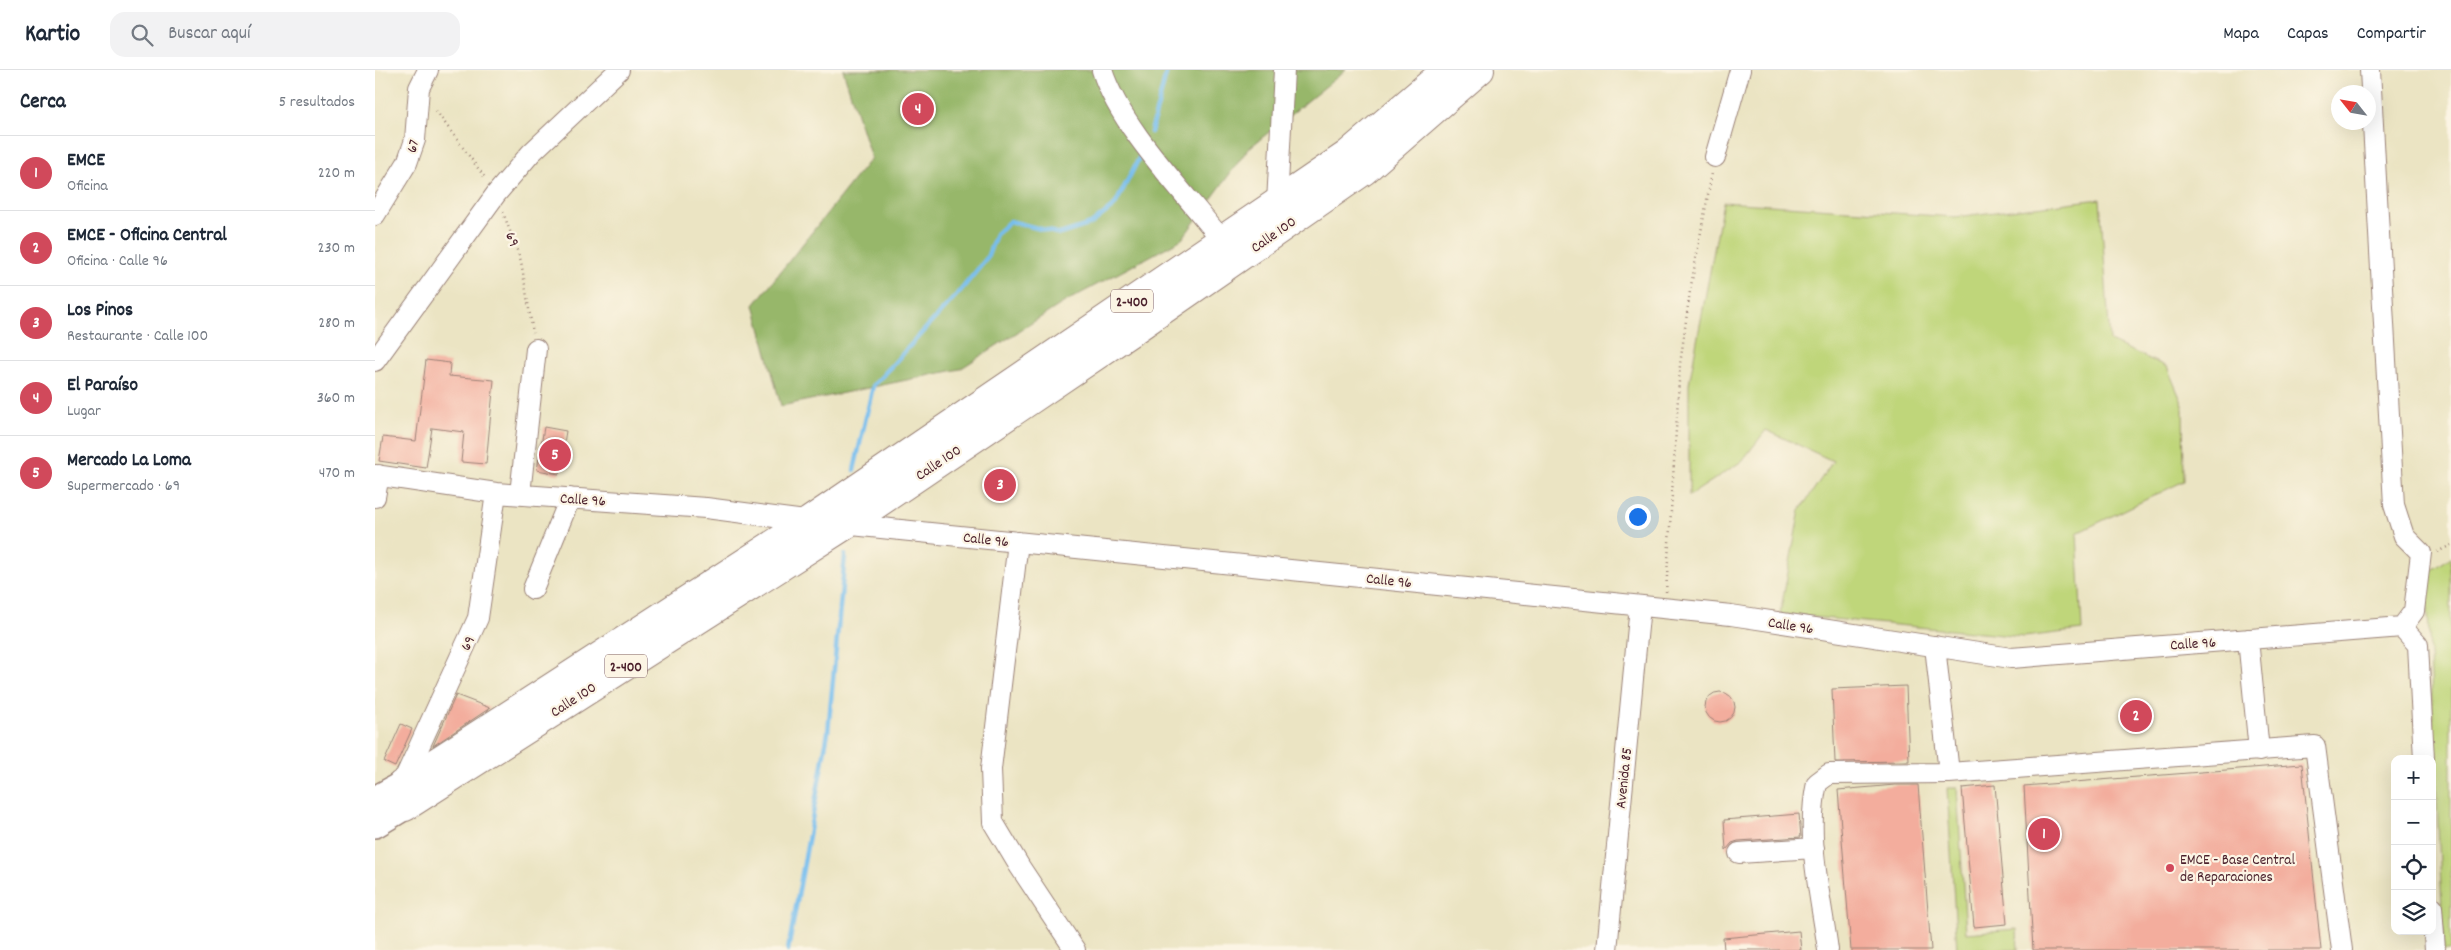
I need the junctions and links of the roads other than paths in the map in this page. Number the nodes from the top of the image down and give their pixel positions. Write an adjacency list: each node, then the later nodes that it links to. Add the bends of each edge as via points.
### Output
1 (408, 70): 10 (street)
2 (428, 70): 10 (street, 67)
3 (619, 70): 16 (street, via 531,153 497,194)
4 (1102, 70): 14 (street, via 1113,99)
5 (1284, 70): 12 (street)
6 (1446, 70): 12 (highway, Calle 100 / 2-400, via 1348,154)
7 (1480, 70): 23 (highway, Calle 100 / 2-400, via 1364,170)
8 (1740, 70): 11 (street)
9 (2370, 70): 27 (street, via 2394,505 2404,536 2421,553 2414,612)
10 (419, 88): 13 (street, 67, via 415,140 395,185)
11 (1715, 157)
12 (1277, 202): 14 (highway, Calle 100 / 2-400)
13 (375, 215)
14 (1223, 240): 22 (highway, Calle 100 / 2-400)
15 (536, 349): 19 (street)
16 (375, 362)
17 (377, 475): 18 (street, Calle 96); 20 (street)
18 (496, 493): 19 (street, Calle 96); 33 (street, 69, via 479,618)
19 (520, 494): 21 (street, Calle 96)
20 (375, 498)
21 (570, 498): 22 (street, Calle 96, via 706,508); 25 (street)
22 (809, 521): 23 (street, Calle 96); 33 (highway, Calle 100 / 2-400)
23 (846, 525): 24 (street, Calle 96); 33 (highway, Calle 100 / 2-400)
24 (1018, 542): 26 (street, Calle 96); 39 (street, via 991,769 993,822)
25 (533, 589)
26 (1640, 606): 29 (street, Calle 96, via 1731,615); 40 (street, Avenida 85)
27 (2403, 627): 28 (street, Calle 96); 31 (street, via 2418,645)
28 (2249, 639): 29 (street, Calle 96, via 2011,658); 30 (street)
29 (1935, 646): 32 (street)
30 (2259, 751): 32 (street); 42 (street, via 2315,746)
31 (2424, 755)
32 (1949, 774): 36 (street, via 1829,774 1817,783 1813,797)
33 (404, 795): 34 (main road, Calle 100 / 2-400); 35 (main road, Calle 100 / 2-400)
34 (375, 799)
35 (375, 825)
36 (1814, 848): 37 (street); 41 (street)
37 (1739, 853)
38 (2434, 935): 43 (street)
39 (1075, 950)
40 (1607, 950)
41 (1829, 950)
42 (2342, 950)
43 (2435, 950)

